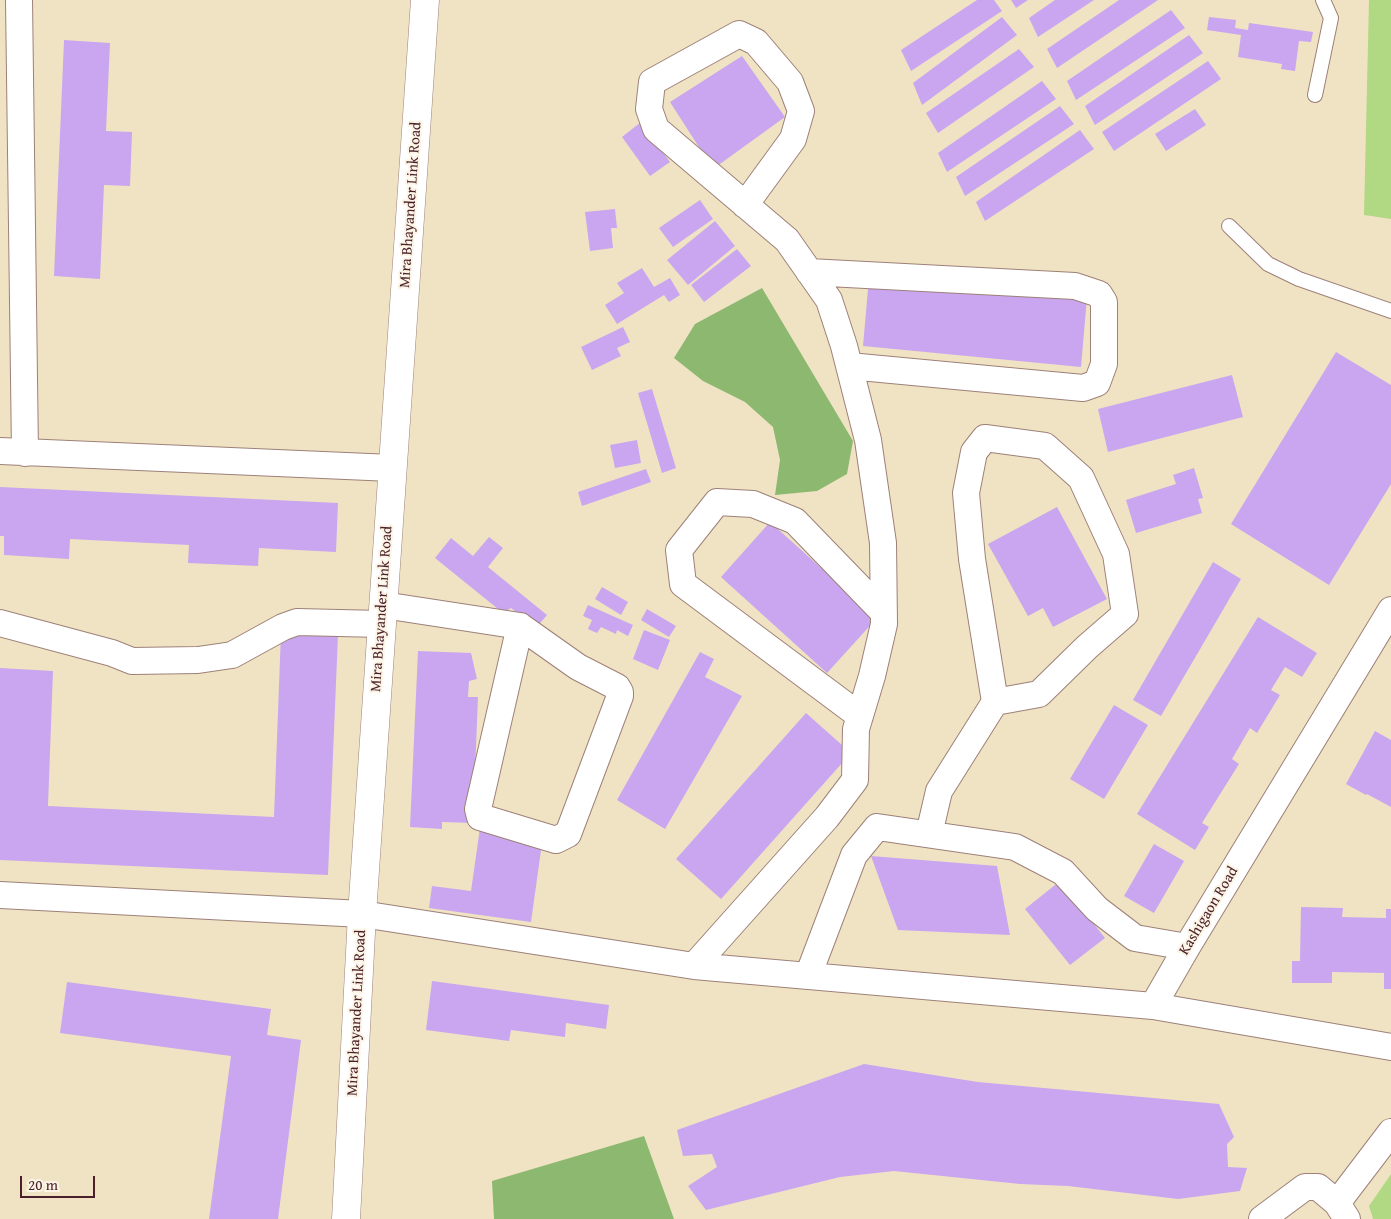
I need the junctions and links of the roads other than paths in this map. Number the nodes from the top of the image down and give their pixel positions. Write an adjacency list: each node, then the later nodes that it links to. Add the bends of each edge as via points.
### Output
1 (19, 0): 10 (street)
2 (425, 0): 11 (street, Mira Bhayander Link Road)
3 (1323, 0): 4 (lane, via 1331,18)
4 (1315, 95)
5 (745, 205): 5 (street, via 656,129 650,109 652,82 738,34 756,42 790,82 801,111 794,139); 7 (street, via 787,240)
6 (1229, 226): 8 (lane, via 1268,264 1299,279)
7 (809, 272): 9 (street, via 829,300); 9 (street, via 1075,286 1099,294 1104,302 1104,364 1097,383 1083,388)
8 (1391, 311)
9 (849, 366): 13 (street, via 870,450 883,543)
10 (12, 452): 11 (street)
11 (392, 468): 14 (street, Mira Bhayander Link Road)
12 (1391, 610): 22 (street, Kashigaon Road)
13 (884, 613): 18 (street, via 872,676); 18 (street, via 795,520 753,504 717,502 679,550 683,584)
14 (382, 614): 15 (street, via 297,622 283,626 232,656 198,660 132,661); 16 (street); 21 (street, Mira Bhayander Link Road)
15 (0, 622)
16 (520, 626): 16 (street, via 578,667 617,687 620,692 568,834 556,840 480,817 478,809)
17 (995, 702): 17 (street, via 972,559 966,493 974,452 985,438 1045,446 1081,478 1116,554 1125,614 1039,694); 19 (street, via 940,791)
18 (860, 716): 23 (street, via 856,729 855,780 827,817)
19 (929, 834): 22 (street, via 1014,847 1063,872 1097,910 1135,938); 24 (street, via 877,827 854,856)
20 (0, 895): 21 (street)
21 (362, 914): 23 (street); 29 (street, Mira Bhayander Link Road)
22 (1187, 947): 25 (street, Kashigaon Road)
23 (694, 966): 24 (street)
24 (808, 976): 25 (street)
25 (1153, 1006): 26 (street)
26 (1391, 1047)
27 (1391, 1132): 28 (street)
28 (1342, 1211): 30 (street, via 1318,1187 1305,1187)
29 (346, 1219)
30 (1262, 1219)

